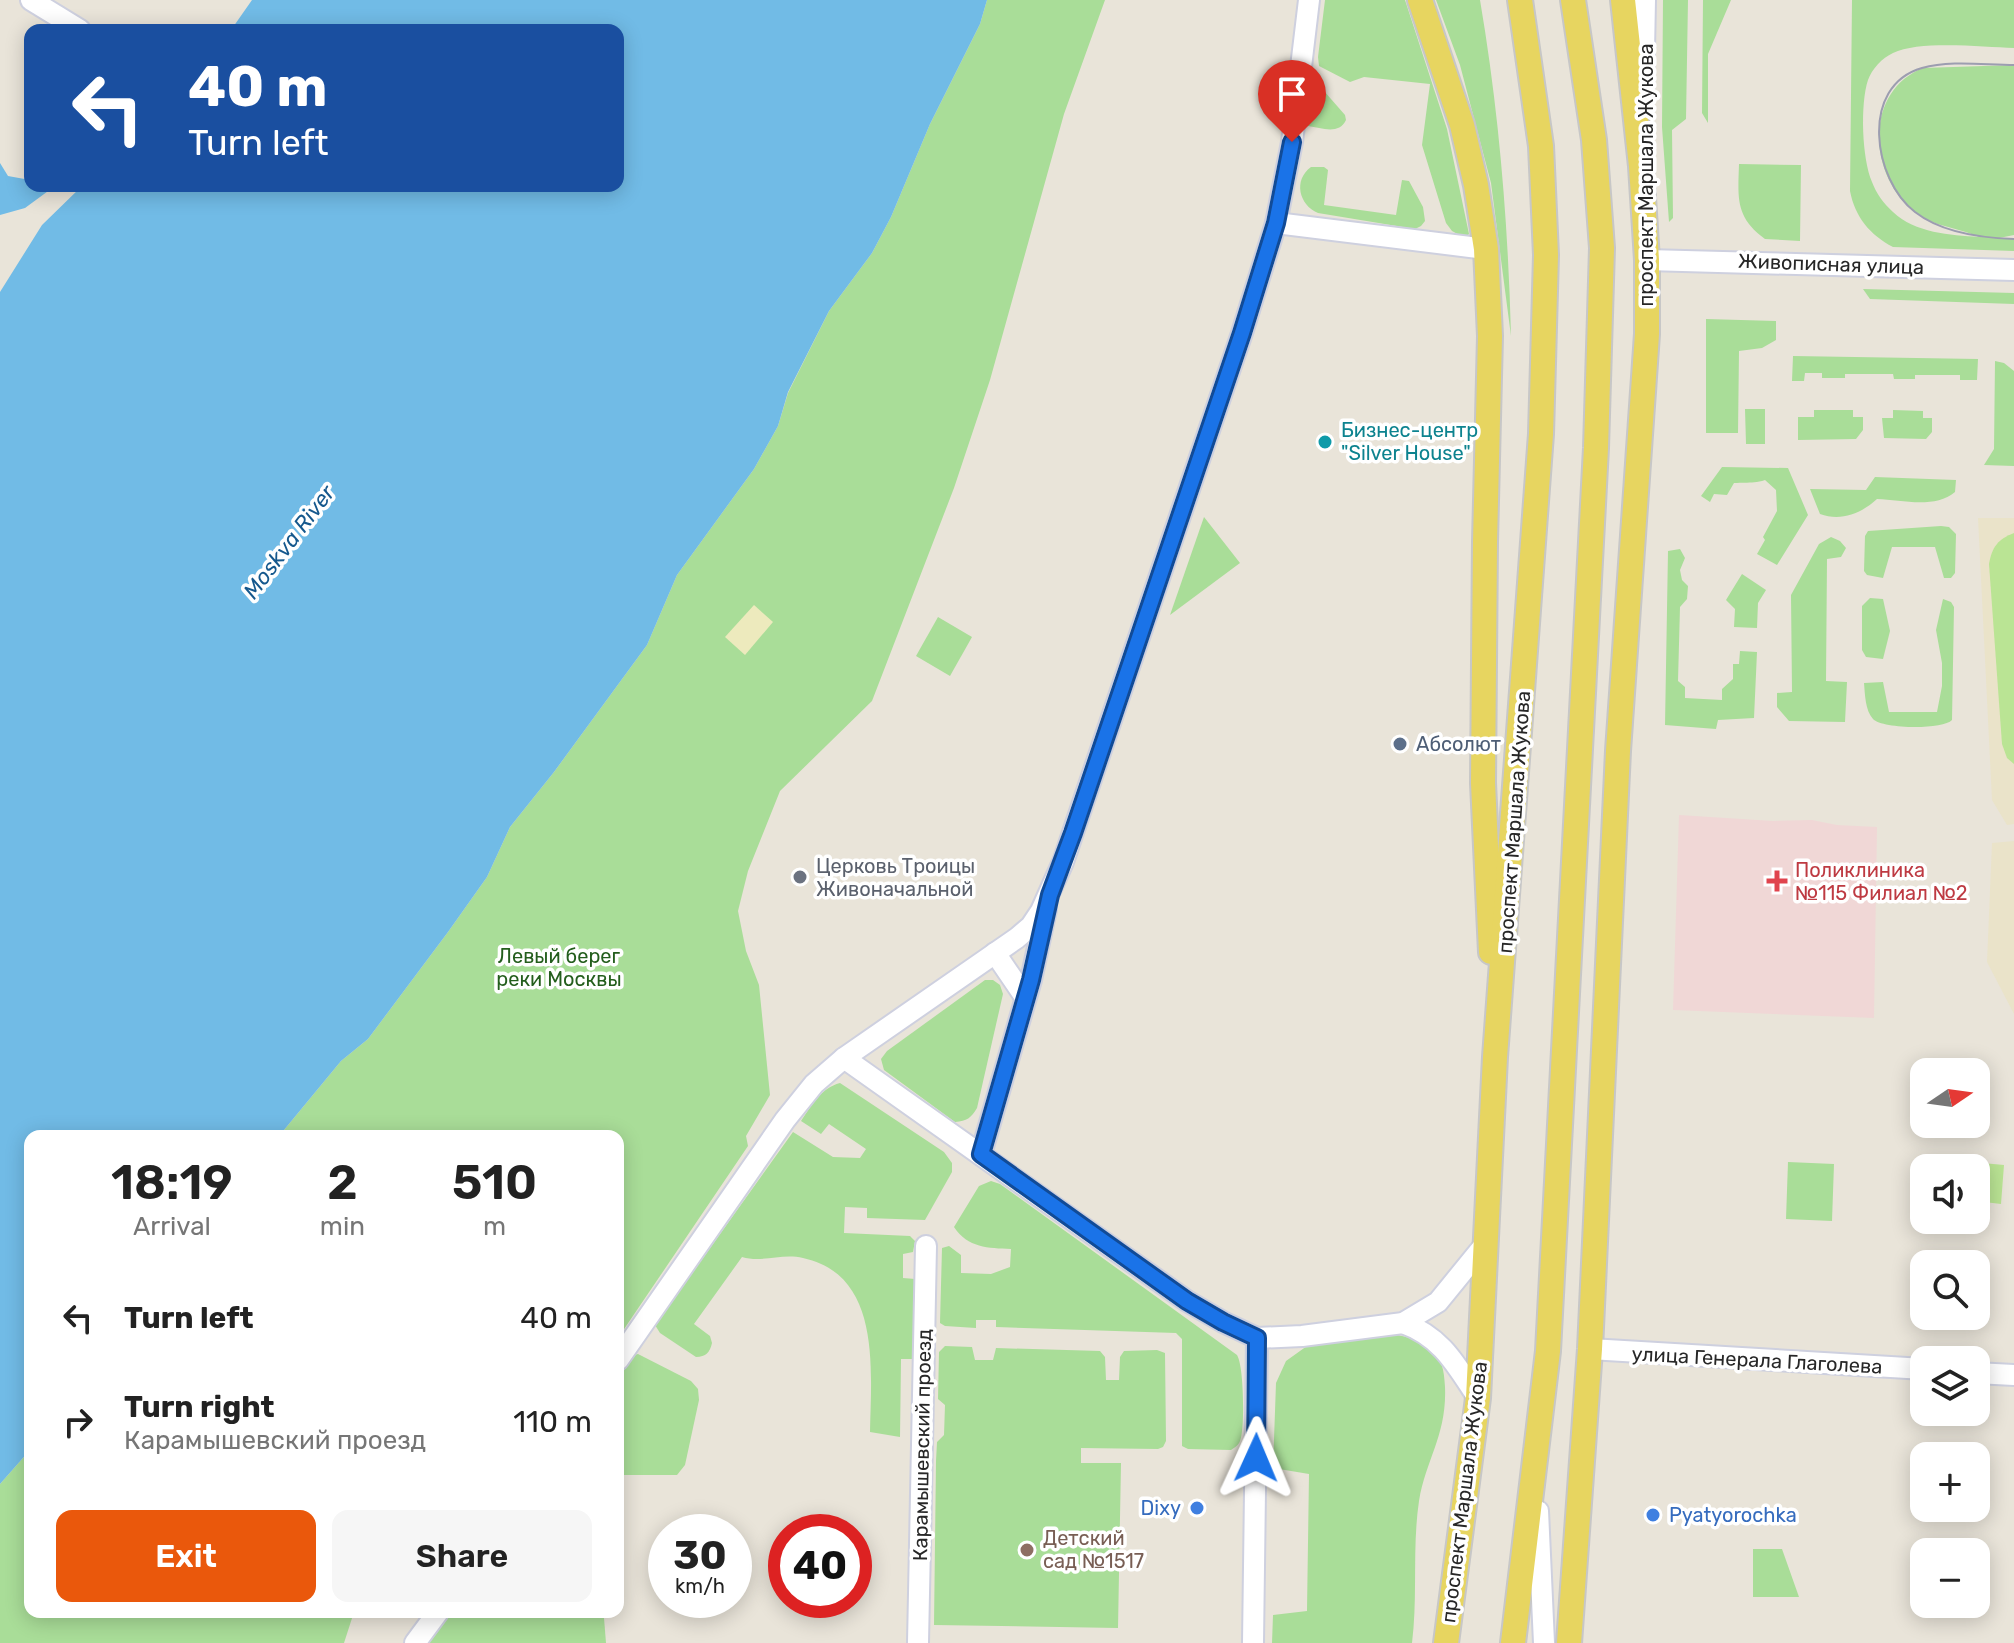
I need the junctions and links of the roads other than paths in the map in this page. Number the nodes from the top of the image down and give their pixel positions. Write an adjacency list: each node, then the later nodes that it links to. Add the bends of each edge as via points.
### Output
1 (31, 0): 8 (street)
2 (1309, 0): 10 (street)
3 (1420, 0): 11 (main road, via 1462,125)
4 (1520, 0): 18 (main road, проспект Маршала Жукова, via 1541,146 1546,255 1534,550)
5 (1573, 0): 31 (main road, via 1594,140 1602,248 1548,1351)
6 (1623, 0): 9 (main road)
7 (1645, 0): 9 (street, проспект Маршала Жукова)
8 (70, 24)
9 (1641, 166): 12 (main road, проспект Маршала Жукова)
10 (1276, 223): 11 (street); 14 (street)
11 (1486, 249): 18 (main road, via 1490,336 1483,783)
12 (1647, 260): 13 (street, Живописная улица); 25 (main road, проспект Маршала Жукова)
13 (2014, 270)
14 (1050, 895): 15 (street); 17 (street)
15 (1017, 938): 16 (street); 17 (street)
16 (995, 953): 17 (street); 19 (street)
17 (1028, 988): 20 (street)
18 (1495, 1057): 21 (main road, проспект Маршала Жукова)
19 (844, 1058): 20 (street); 26 (street, via 785,1120)
20 (981, 1154): 24 (street, via 1187,1301)
21 (1486, 1243): 23 (street, via 1438,1302); 30 (main road, проспект Маршала Жукова)
22 (926, 1246): 34 (street, Карамышевский проезд)
23 (1403, 1323): 24 (street); 30 (street, via 1433,1337)
24 (1257, 1338): 35 (street)
25 (1590, 1349): 27 (street, улица Генерала Глаголева); 39 (main road, проспект Маршала Жукова)
26 (624, 1351)
27 (1910, 1368)
28 (1990, 1374): 29 (street)
29 (2014, 1375)
30 (1478, 1398): 36 (main road, проспект Маршала Жукова)
31 (1538, 1442): 37 (main road); 38 (street)
32 (434, 1618): 33 (street)
33 (415, 1643)
34 (918, 1643)
35 (1253, 1643)
36 (1446, 1643)
37 (1513, 1643)
38 (1544, 1643)
39 (1569, 1643)

